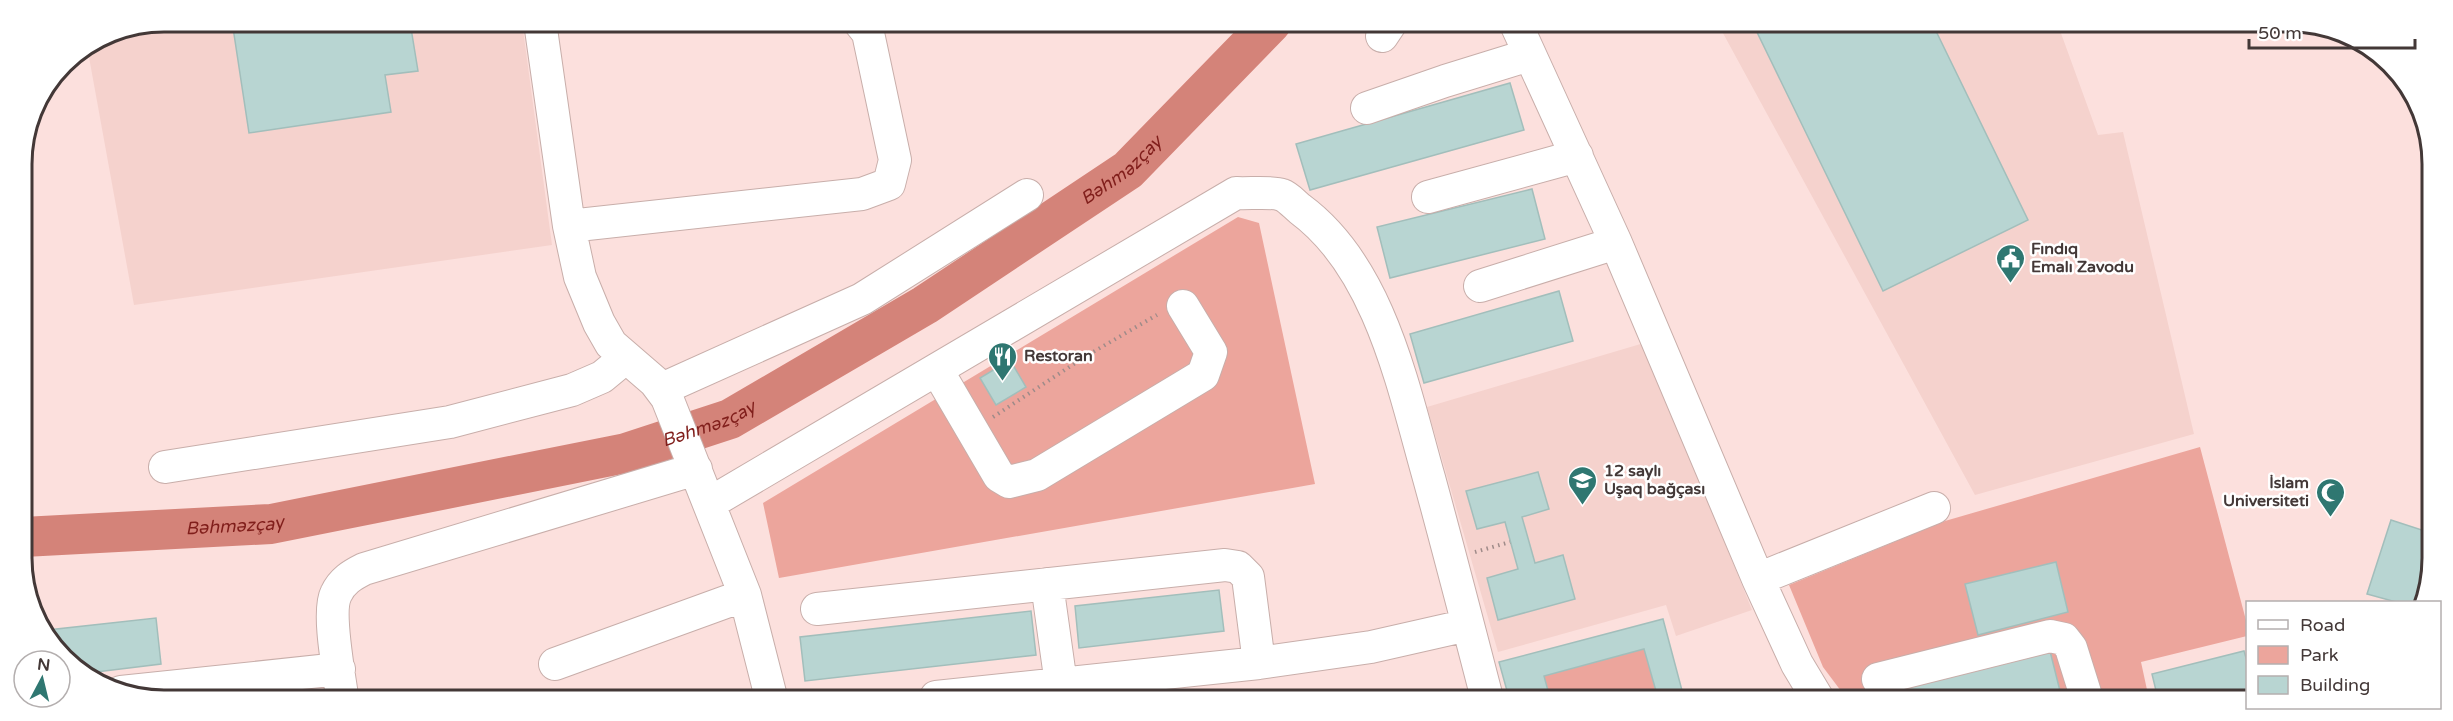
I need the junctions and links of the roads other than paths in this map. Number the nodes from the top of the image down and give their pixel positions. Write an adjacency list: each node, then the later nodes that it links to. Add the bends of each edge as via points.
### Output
1 (541, 32): 9 (street)
2 (867, 32): 9 (street, via 895,160 889,184 862,194)
3 (1519, 32): 4 (street)
4 (1529, 55): 5 (street); 6 (street)
5 (1367, 108)
6 (1577, 156): 8 (street); 10 (street)
7 (1027, 195): 15 (street, via 862,299)
8 (1428, 197)
9 (569, 226): 13 (street, via 579,277 587,296 611,344)
10 (1616, 243): 11 (street); 20 (street)
11 (1480, 286)
12 (1170, 310): 14 (street, via 1210,352 1203,375 1037,475 1009,482 999,476)
13 (625, 358): 15 (street); 17 (street, via 602,377 572,390 450,422)
14 (937, 370): 18 (street); 24 (street, via 1236,193 1282,195 1331,236 1381,323 1397,367)
15 (665, 394): 16 (street)
16 (694, 463): 18 (street); 28 (street, via 364,569 348,578 336,594 333,611)
17 (165, 467)
18 (710, 503): 22 (street)
19 (1934, 507): 20 (street)
20 (1758, 579): 32 (street)
21 (1047, 584): 23 (street); 25 (street, via 1225,565 1238,567 1248,578); 29 (street)
22 (745, 595): 26 (street); 35 (street)
23 (817, 609)
24 (1468, 626): 25 (street, via 1371,647); 31 (street)
25 (1259, 663): 29 (street)
26 (555, 664)
27 (1878, 679): 33 (street, via 2050,636 2064,639 2071,648)
28 (340, 682): 30 (street)
29 (1060, 684): 36 (street)
30 (218, 688): 34 (street)
31 (1485, 689)
32 (1812, 689)
33 (2084, 689)
34 (170, 690)
35 (769, 690)
36 (1031, 690)

